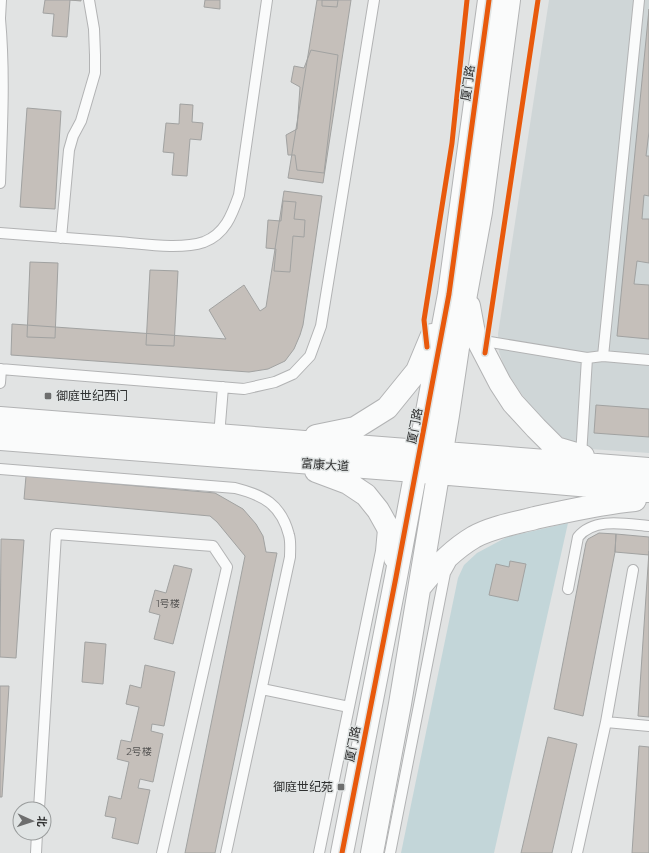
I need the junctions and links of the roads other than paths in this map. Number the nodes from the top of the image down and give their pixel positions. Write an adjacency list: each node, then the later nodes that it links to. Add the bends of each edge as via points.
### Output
1 (1, 0): 8 (lane)
2 (89, 0): 12 (lane, via 94,29 95,73 81,121 69,150)
3 (267, 0): 12 (lane, via 239,195 232,215 219,232 205,241 188,246)
4 (374, 0): 20 (lane, via 321,326 310,356 293,374 275,382 244,389)
5 (489, 0): 13 (street, 厦门路)
6 (509, 0): 13 (street, 厦门路, via 481,212)
7 (639, 0): 15 (lane)
8 (0, 18): 9 (lane)
9 (2, 79): 10 (lane)
10 (0, 183)
11 (0, 233): 12 (lane)
12 (61, 238)
13 (458, 294): 14 (street); 24 (street, via 417,371 387,408 355,428); 26 (street, 厦门路); 27 (street, 厦门路)
14 (478, 340): 16 (lane); 25 (street, via 500,383 526,418 556,448)
15 (602, 356): 16 (lane); 17 (lane)
16 (587, 358): 25 (lane)
17 (649, 360)
18 (1, 369): 19 (lane); 20 (lane)
19 (0, 383)
20 (223, 387): 22 (lane)
21 (0, 418): 22 (street, 富康大道)
22 (219, 436): 24 (street, 富康大道)
23 (0, 439): 24 (street, 富康大道)
24 (284, 451): 26 (street, 富康大道); 32 (street, via 318,472 348,483 366,495)
25 (582, 456): 28 (street)
26 (418, 461): 27 (street, 富康大道); 36 (street, 厦门路)
27 (440, 464): 28 (street, 富康大道); 30 (street, 富康大道); 37 (street, 厦门路)
28 (649, 468)
29 (0, 469): 39 (lane, via 235,488 265,499 283,520 289,535 290,557)
30 (649, 492)
31 (649, 499): 34 (street, via 611,502 507,525 475,537)
32 (384, 521): 36 (street, via 392,535); 40 (lane, via 381,551)
33 (649, 526): 38 (lane, via 612,523 588,528 578,537)
34 (460, 546): 37 (street, via 435,568); 51 (lane, via 445,573)
35 (633, 570): 41 (lane)
36 (396, 576): 49 (street, 厦门路)
37 (419, 588): 50 (street, 厦门路)
38 (568, 589)
39 (262, 690): 40 (lane); 47 (lane)
40 (349, 707): 48 (lane)
41 (606, 722): 42 (lane); 52 (lane)
42 (649, 726)
43 (39, 801): 46 (lane, via 56,534 213,546 227,567)
44 (37, 841): 45 (lane)
45 (36, 853)
46 (162, 853)
47 (226, 853)
48 (319, 853)
49 (342, 853)
50 (372, 853)
51 (390, 853)
52 (577, 853)

